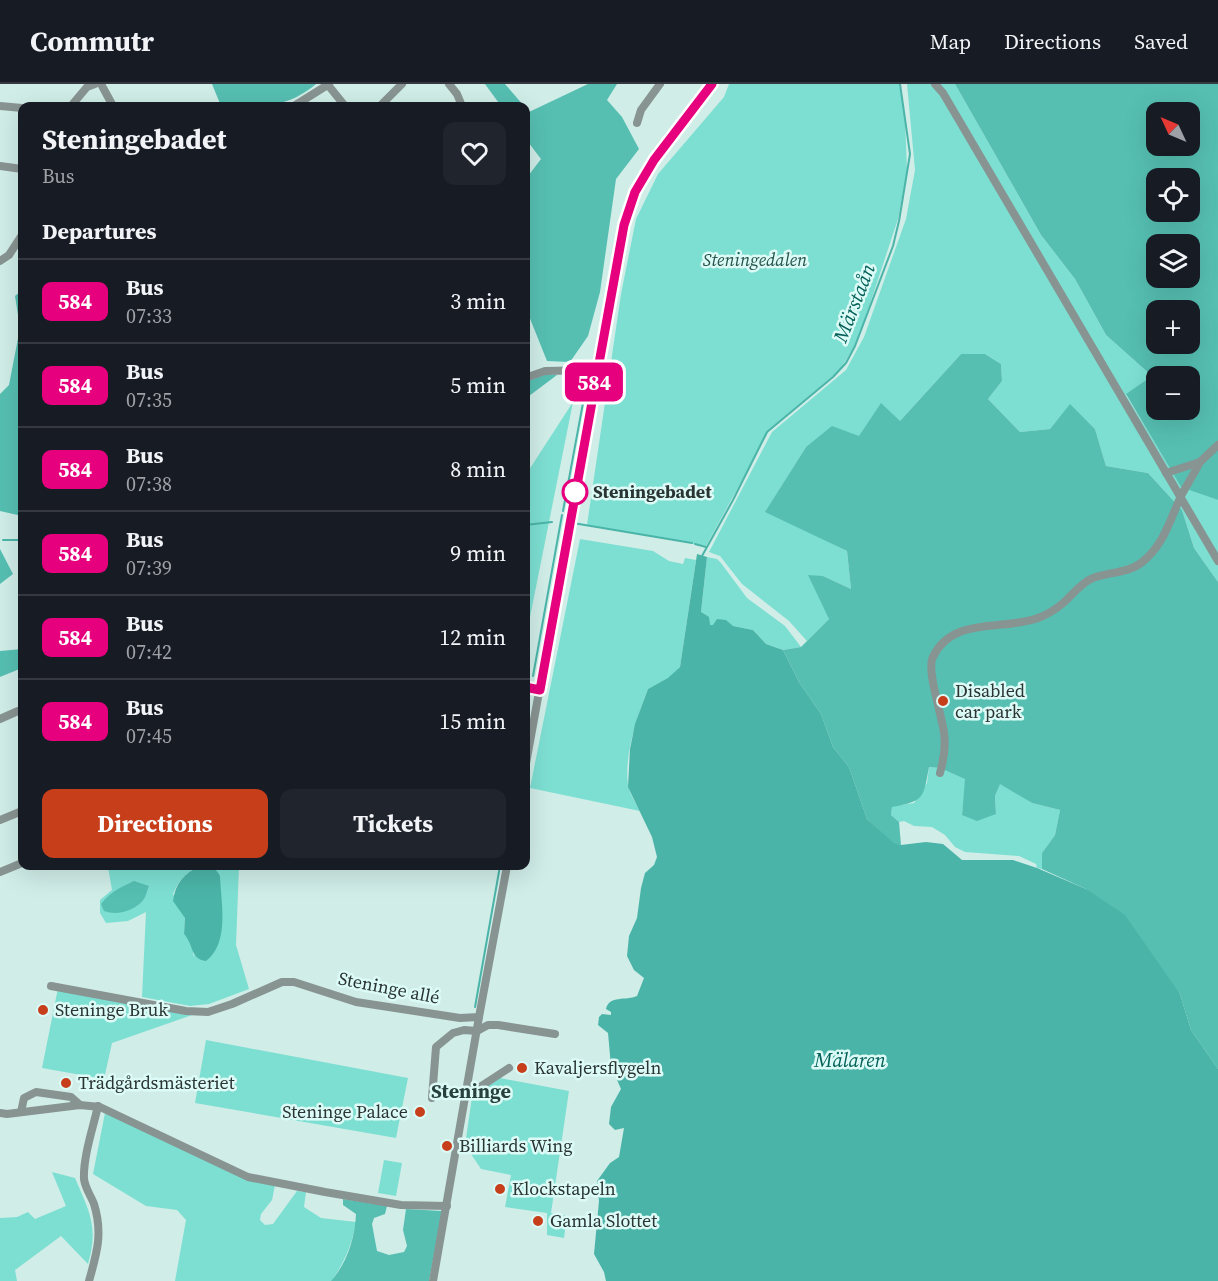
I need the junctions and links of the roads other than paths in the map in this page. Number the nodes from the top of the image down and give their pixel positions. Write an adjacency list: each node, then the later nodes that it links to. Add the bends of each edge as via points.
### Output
1 (95, 84): 9 (street)
2 (101, 84): 10 (street)
3 (402, 84): 13 (street)
4 (449, 84): 14 (street)
5 (660, 84): 17 (street, via 641,110)
6 (711, 84): 22 (street, via 635,192 624,225)
7 (935, 84): 26 (street)
8 (328, 85): 11 (street); 12 (street)
9 (74, 102)
10 (111, 102)
11 (300, 102)
12 (342, 102)
13 (384, 102)
14 (460, 102)
15 (0, 106): 16 (street)
16 (18, 108)
17 (637, 123)
18 (0, 166): 19 (street)
19 (18, 168)
20 (18, 241): 21 (street)
21 (0, 261)
22 (597, 370): 23 (street, via 545,370); 30 (street)
23 (530, 376)
24 (1218, 444): 25 (street)
25 (1200, 462): 26 (street); 27 (street)
26 (1166, 473): 27 (street)
27 (1181, 498): 28 (street); 34 (street, via 1155,551 1138,566 1092,578 1061,606 1038,618 971,627 952,634 941,644 931,659 944,731)
28 (1218, 561)
29 (530, 688): 30 (street)
30 (540, 690): 33 (street)
31 (18, 711): 32 (street)
32 (0, 718)
33 (530, 743)
34 (940, 773)
35 (18, 813): 36 (street)
36 (0, 820)
37 (18, 865): 39 (street)
38 (506, 870): 41 (street)
39 (0, 872)
40 (51, 986): 41 (street, Steninge allé, via 208,1012 282,982 294,982 356,1002 460,1018)
41 (479, 1017): 42 (street)
42 (477, 1031): 43 (street, via 498,1025); 45 (street); 46 (street, via 453,1033 436,1047)
43 (555, 1034)
44 (509, 1068): 45 (street)
45 (466, 1096): 51 (street)
46 (432, 1098)
47 (80, 1105): 48 (street); 49 (street); 49 (street, via 71,1097 36,1092 24,1098)
48 (98, 1106): 51 (street, via 248,1177 401,1205); 52 (street, via 84,1170 84,1182 98,1223 99,1249)
49 (21, 1112): 50 (street)
50 (0, 1113)
51 (447, 1206): 53 (street)
52 (89, 1281)
53 (433, 1281)

